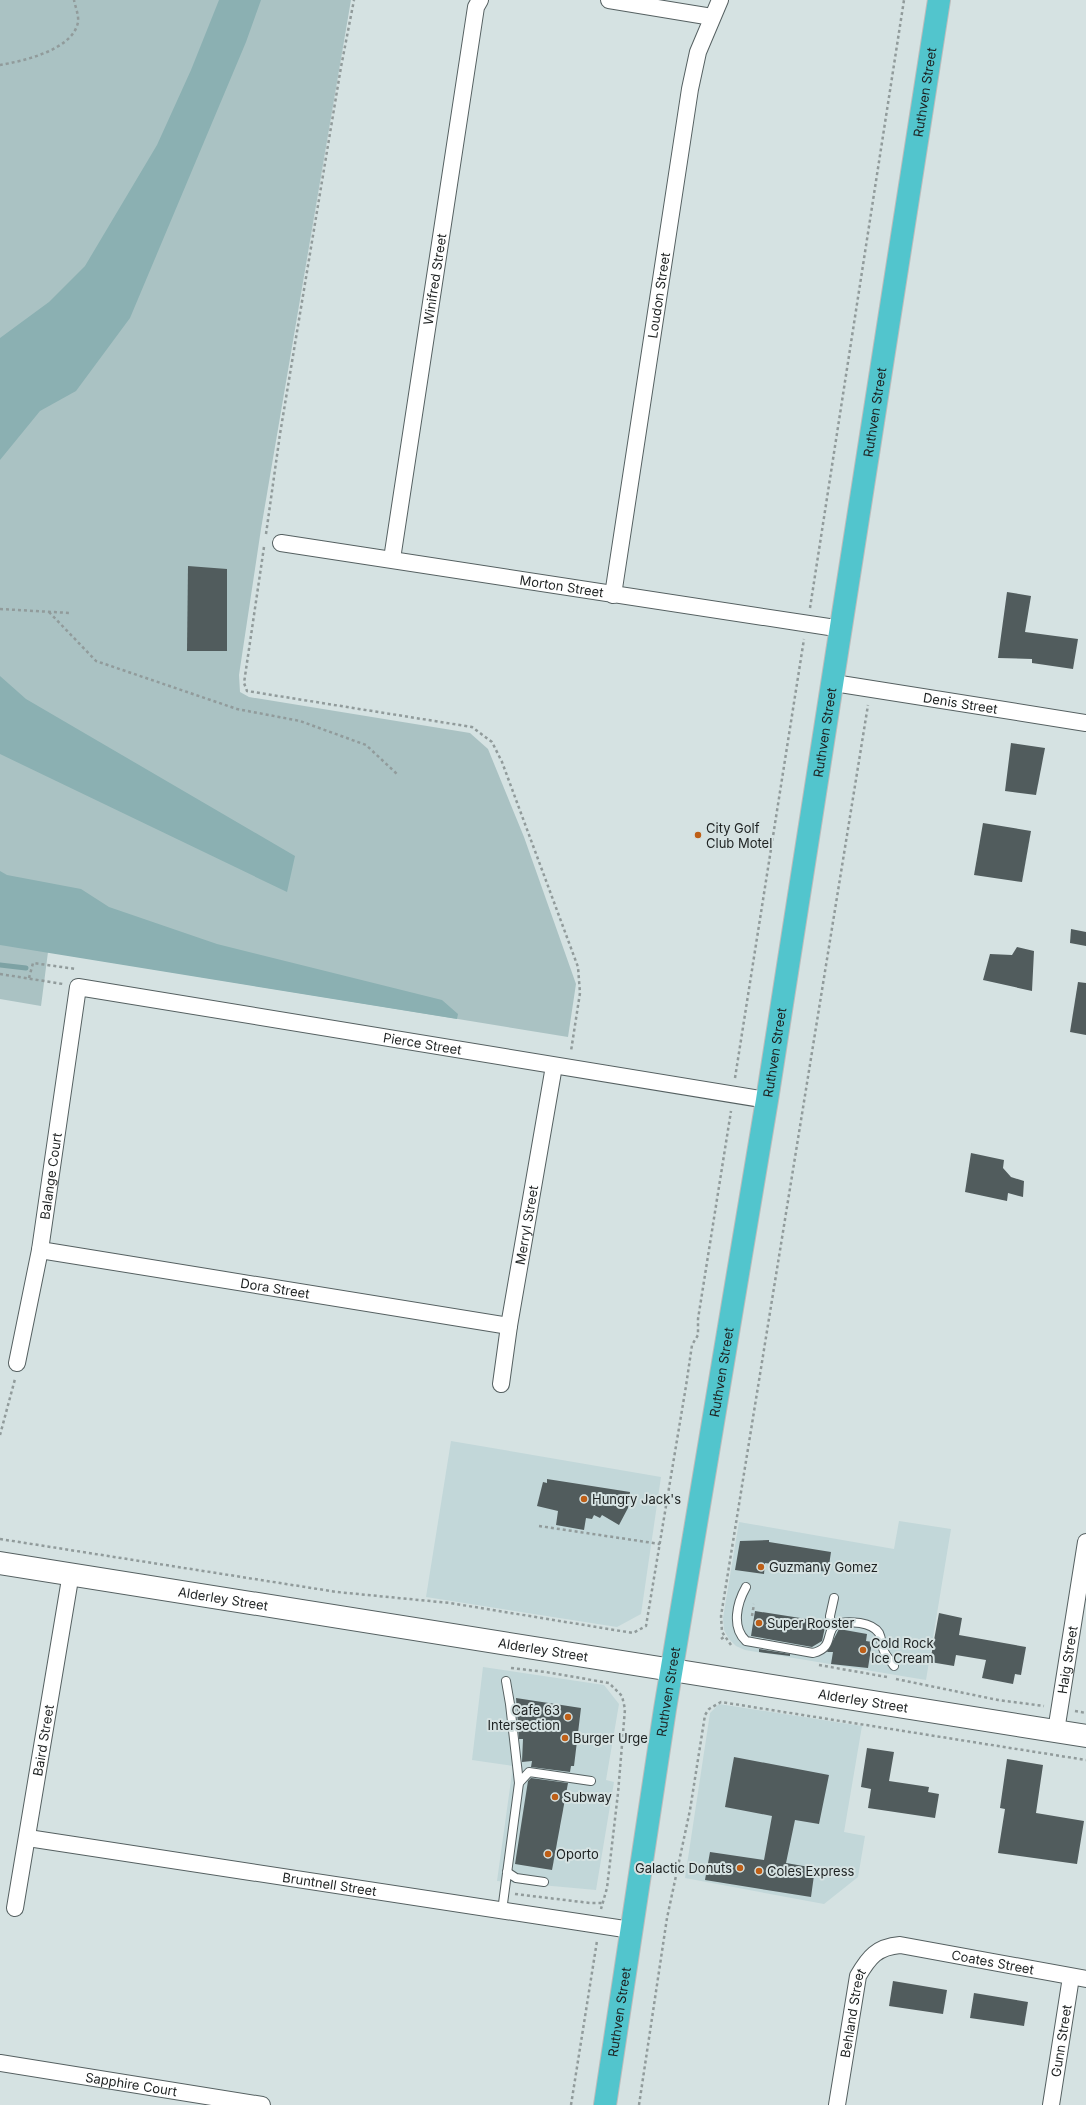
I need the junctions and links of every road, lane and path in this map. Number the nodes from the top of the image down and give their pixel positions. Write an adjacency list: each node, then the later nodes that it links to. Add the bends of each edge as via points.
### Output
1 (74, 0): 8 (path, via 78,21 72,33 58,47 26,61)
2 (480, 0): 10 (street, Winifred Street, via 476,7)
3 (609, 0): 7 (street)
4 (720, 0): 7 (street, Loudon Street)
5 (904, 0): 12 (path)
6 (940, 0): 16 (highway, Ruthven Street)
7 (712, 17): 11 (street, Loudon Street, via 698,52 690,89)
8 (0, 65)
9 (281, 543): 10 (street, Morton Street)
10 (392, 559): 11 (street, Morton Street)
11 (613, 595): 16 (street, Morton Street)
12 (812, 599)
13 (0, 609): 14 (path)
14 (49, 612): 15 (path); 21 (path, via 96,661 237,709 300,721 366,745)
15 (70, 614)
16 (842, 629): 18 (highway, Ruthven Street)
17 (804, 638): 27 (path)
18 (834, 683): 19 (street, Denis Street); 29 (highway, Ruthven Street)
19 (871, 689): 20 (street, Denis Street); 44 (path, via 734,1532 721,1616 724,1637)
20 (1086, 724)
21 (397, 774)
22 (33, 963): 24 (path)
23 (0, 974): 24 (path)
24 (29, 978): 25 (path)
25 (78, 987): 26 (street, Pierce Street); 30 (street, Balange Court)
26 (554, 1066): 28 (street, Pierce Street); 31 (street, Merryl Street)
27 (736, 1075)
28 (733, 1095): 29 (street, Pierce Street); 38 (path, via 698,1319 698,1335 692,1345 686,1375)
29 (767, 1100): 47 (highway, Ruthven Street)
30 (40, 1250): 31 (street, Dora Street); 32 (street, Balange Court)
31 (509, 1326): 33 (street, Merryl Street)
32 (17, 1363): 34 (path, via 13,1390)
33 (501, 1384)
34 (0, 1434)
35 (539, 1526): 38 (path)
36 (0, 1539): 38 (path, via 337,1592 450,1604 633,1633 646,1626)
37 (1086, 1542): 49 (street, Haig Street)
38 (660, 1544)
39 (0, 1563): 40 (street, Alderley Street)
40 (71, 1573): 47 (street, Alderley Street); 54 (street, Baird Street)
41 (746, 1587): 43 (lane, via 739,1599 737,1622 740,1637 746,1642 813,1653 826,1646)
42 (834, 1598): 43 (lane, via 830,1616)
43 (831, 1630): 45 (lane, via 837,1623 844,1621 872,1627 878,1632 884,1650)
44 (721, 1639)
45 (894, 1666)
46 (505, 1668): 58 (path, via 609,1683 622,1696 626,1709 618,1793 607,1888)
47 (672, 1669): 49 (street, Alderley Street); 62 (highway, Ruthven Street)
48 (506, 1681): 53 (lane)
49 (1056, 1731): 50 (street, Alderley Street)
50 (1086, 1736)
51 (1086, 1760): 69 (path, via 721,1702 710,1708 705,1715 690,1810 667,1918)
52 (591, 1781): 53 (lane, via 529,1772)
53 (519, 1783): 55 (lane)
54 (28, 1838): 59 (street, Baird Street); 60 (street, Bruntnell Street)
55 (507, 1872): 56 (lane, via 516,1878); 57 (lane)
56 (544, 1882)
57 (504, 1892): 58 (path, via 590,1904); 60 (lane)
58 (602, 1903): 61 (path)
59 (15, 1908)
60 (502, 1911): 61 (street, Bruntnell Street)
61 (599, 1926): 62 (street, Bruntnell Street); 67 (path)
62 (631, 1930): 68 (highway, Ruthven Street)
63 (900, 1945): 64 (street, Coates Street); 70 (street, Behland Street, via 887,1946 876,1952 865,1962 858,1976)
64 (1079, 1978): 71 (street, Gunn Street)
65 (0, 2063): 66 (street, Sapphire Court)
66 (262, 2105)
67 (571, 2105)
68 (605, 2105)
69 (639, 2105)
70 (837, 2105)
71 (1051, 2105)

